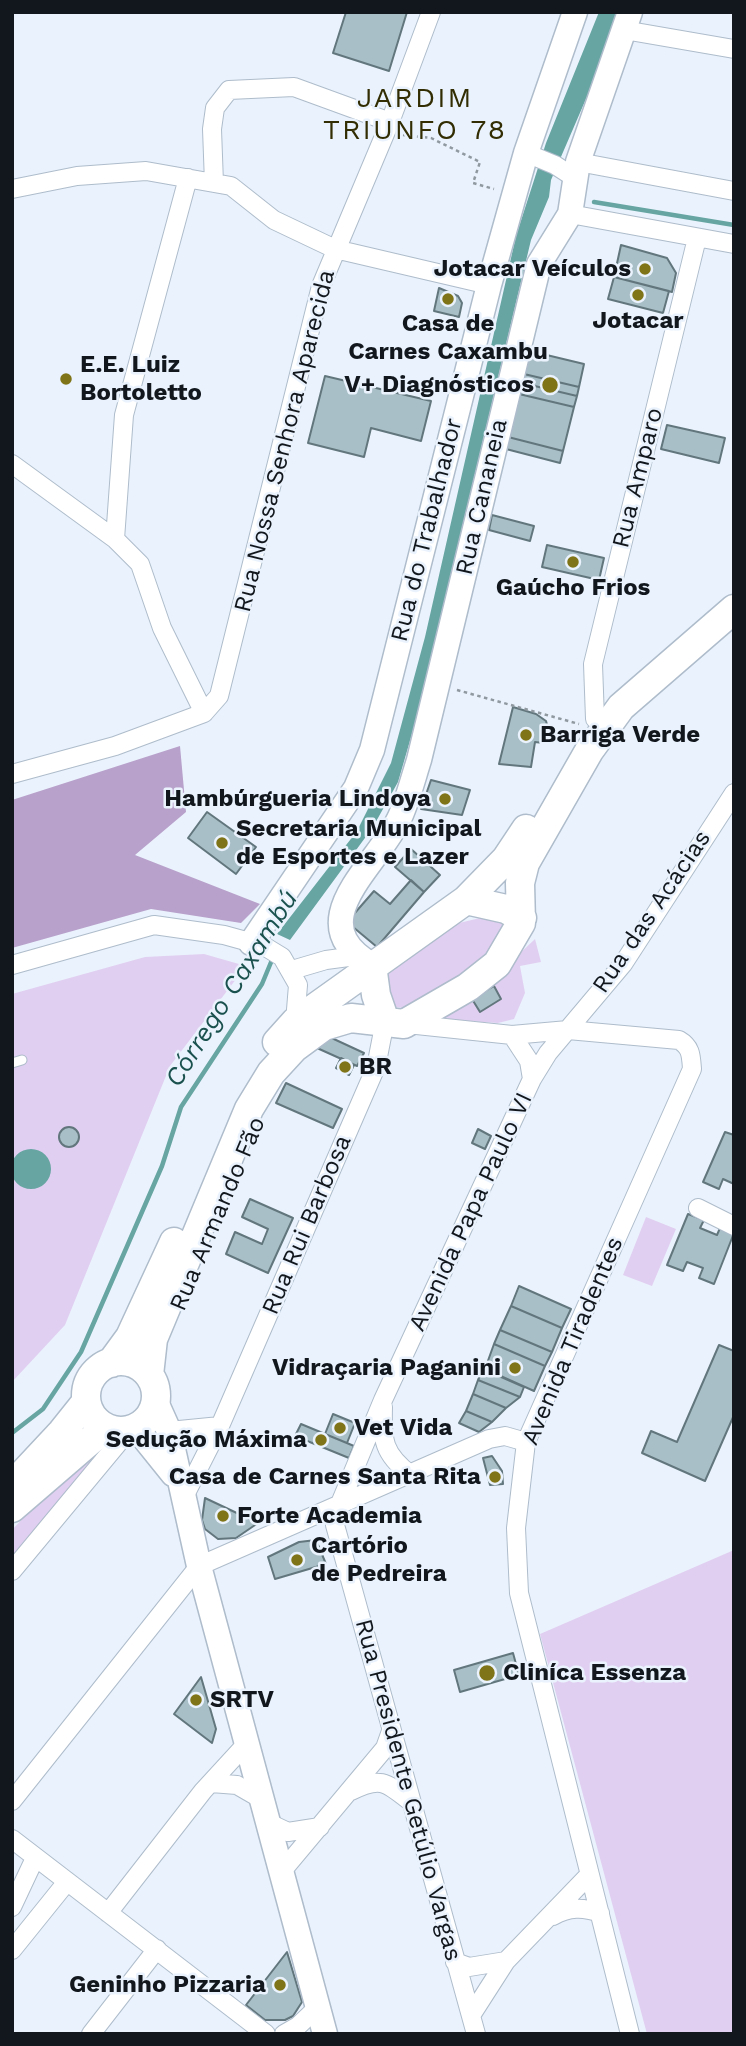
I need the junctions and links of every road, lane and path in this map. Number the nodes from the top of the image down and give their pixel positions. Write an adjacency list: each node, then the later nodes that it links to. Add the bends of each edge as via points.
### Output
1 (431, 12): 5 (street, Rua Nossa Senhora Aparecida)
2 (575, 12): 6 (street, Rua do Trabalhador)
3 (627, 21): 4 (street); 7 (street, Rua Cananeia)
4 (734, 49)
5 (388, 127): 9 (street, via 294,87 229,90 215,108); 12 (path, via 431,138 480,162 473,183); 16 (street, Rua Nossa Senhora Aparecida)
6 (526, 153): 7 (street); 12 (street, Rua do Trabalhador)
7 (577, 170): 11 (street); 13 (street, Rua Cananeia)
8 (188, 178): 9 (street); 10 (street, via 132,172 77,176); 19 (street, via 124,415)
9 (214, 183): 16 (street, via 231,186 274,220)
10 (12, 189)
11 (734, 191)
12 (514, 195): 17 (street, Rua do Trabalhador)
13 (570, 214): 14 (street); 22 (street, Rua Cananeia, via 539,264)
14 (697, 238): 15 (street); 24 (street, Rua Amparo, via 593,664)
15 (734, 244)
16 (335, 249): 17 (street); 23 (street, Rua Nossa Senhora Aparecida, via 321,286 227,674 219,696)
17 (489, 285): 29 (street, Rua do Trabalhador, via 372,750 356,788)
18 (12, 464): 19 (street)
19 (115, 539): 23 (street, via 140,564 162,628)
20 (734, 589): 24 (main road, via 708,605 646,660)
21 (734, 609): 28 (main road, via 621,706 589,751 525,863 520,883)
22 (437, 685): 24 (path); 30 (street, Rua Cananeia, via 400,818 355,885 341,915 340,934)
23 (204, 713): 25 (street, via 115,746)
24 (592, 723): 27 (main road, via 506,859)
25 (12, 774)
26 (734, 793): 34 (street, Rua das Acácias, via 623,964)
27 (467, 900): 28 (main road, via 506,909); 30 (main road)
28 (522, 918): 33 (main road, via 512,944 497,964 468,987)
29 (257, 944): 31 (street); 32 (street, via 154,925)
30 (364, 960): 31 (street); 33 (main road, via 376,995); 35 (main road)
31 (287, 963): 35 (street, via 298,985)
32 (12, 965)
33 (394, 1022): 35 (main road, via 351,1018); 36 (street); 44 (street, Rua Rui Barbosa)
34 (568, 1030): 36 (street); 37 (street, Avenida Papa Paulo VI); 47 (street, Avenida Tiradentes, via 679,1040 688,1045 692,1069)
35 (295, 1035): 40 (main road, via 258,1065 130,1337); 41 (main road, via 249,1109 153,1339)
36 (512, 1035): 37 (street, via 529,1061)
37 (532, 1079): 42 (street, Avenida Papa Paulo VI)
38 (698, 1208): 39 (street)
39 (734, 1226)
40 (111, 1363): 41 (main road, via 131,1363); 43 (main road, via 93,1375)
41 (153, 1387): 45 (main road, via 152,1413); 46 (street)
42 (383, 1400): 48 (street, Avenida Papa Paulo VI, via 385,1447 394,1463); 51 (street, Avenida Papa Paulo VI)
43 (86, 1402): 45 (main road, via 91,1414); 49 (main road)
44 (220, 1426): 46 (street); 50 (street, Rua Rui Barbosa)
45 (123, 1429): 50 (street); 52 (main road); 54 (street)
46 (169, 1431): 50 (street)
47 (526, 1442): 48 (street, via 505,1436 489,1439); 67 (street, Avenida Tiradentes, via 516,1528 519,1593)
48 (411, 1475): 51 (street)
49 (12, 1485)
50 (181, 1491): 53 (street)
51 (339, 1506): 53 (street); 55 (street, Rua Presidente Getúlio Vargas, via 335,1525)
52 (12, 1508)
53 (199, 1566): 56 (street); 60 (street)
54 (12, 1571)
55 (391, 1731): 58 (street, via 385,1748); 61 (street, Rua Presidente Getúlio Vargas)
56 (247, 1742): 57 (street); 59 (street)
57 (211, 1783): 59 (street, via 237,1785); 70 (street)
58 (351, 1790): 61 (street, via 369,1782 387,1782); 63 (street)
59 (263, 1800): 62 (street)
60 (12, 1801)
61 (411, 1802): 76 (street, Rua Presidente Getúlio Vargas)
62 (271, 1824): 63 (street, via 288,1832); 66 (street)
63 (320, 1827): 66 (street)
64 (12, 1839): 65 (street)
65 (35, 1857): 68 (street); 69 (street)
66 (283, 1870): 77 (street)
67 (589, 1875): 71 (street, Avenida Tiradentes); 72 (street)
68 (66, 1883): 70 (street); 74 (street)
69 (12, 1908)
70 (108, 1913): 73 (street)
71 (600, 1913): 72 (street, via 584,1907); 85 (street, Avenida Tiradentes)
72 (544, 1920): 75 (street)
73 (157, 1949): 79 (street); 80 (street)
74 (12, 1950)
75 (506, 1961): 76 (street, via 469,1967); 78 (street)
76 (455, 1962): 78 (street, Rua Presidente Getúlio Vargas)
77 (318, 2007): 82 (street); 83 (street)
78 (472, 2014): 84 (street, Rua Presidente Getúlio Vargas)
79 (243, 2027): 81 (street)
80 (91, 2034)
81 (266, 2034)
82 (284, 2034)
83 (325, 2034)
84 (477, 2034)
85 (630, 2034)

